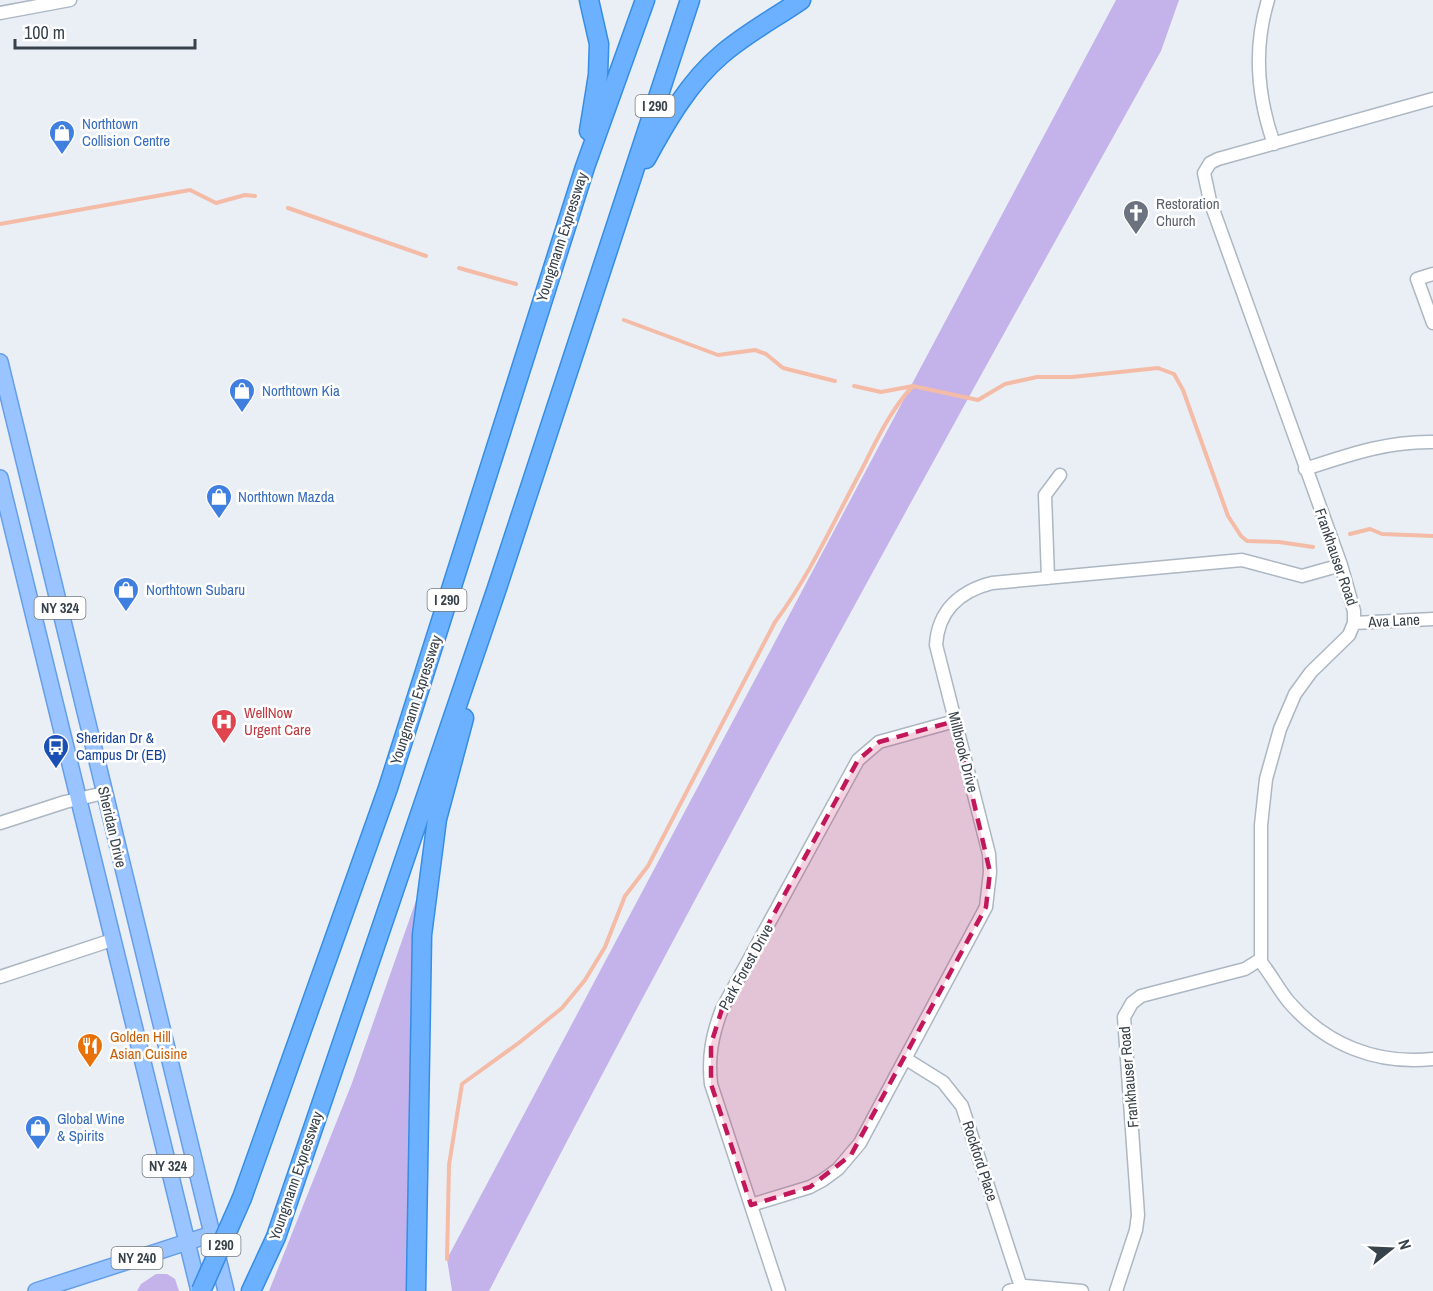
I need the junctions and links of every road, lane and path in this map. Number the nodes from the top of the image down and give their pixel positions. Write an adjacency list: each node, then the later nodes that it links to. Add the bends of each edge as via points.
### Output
1 (70, 0): 7 (street)
2 (589, 0): 10 (highway, via 599,44 599,65)
3 (645, 0): 10 (highway, Youngmann Expressway / I 290)
4 (690, 0): 11 (highway, Youngmann Expressway / I 290)
5 (801, 0): 11 (highway, via 722,53 701,74 662,129)
6 (1268, 0): 9 (street, via 1258,69 1260,96)
7 (0, 13)
8 (1433, 99): 9 (street, Frankhauser Road)
9 (1274, 144): 16 (street, Frankhauser Road, via 1213,161 1206,169 1204,181)
10 (585, 167): 38 (highway, Youngmann Expressway / I 290, bridge, via 388,788 242,1198)
11 (619, 211): 21 (highway, Youngmann Expressway / I 290)
12 (1433, 274): 13 (street, via 1417,279)
13 (1433, 323)
14 (0, 362): 25 (main road, Sheridan Drive / NY 324)
15 (1433, 442): 16 (street, via 1371,447)
16 (1305, 469): 19 (street, Frankhauser Road)
17 (1060, 475): 20 (street, via 1045,495)
18 (0, 478): 26 (main road, Sheridan Drive / NY 324)
19 (1341, 565): 20 (street, Millbrook Drive, via 1302,576 1242,560); 23 (street, Frankhauser Road)
20 (1048, 578): 24 (street, Millbrook Drive, via 978,586 948,608 939,626 936,645)
21 (497, 588): 40 (highway, Youngmann Expressway / I 290, via 276,1237); 41 (highway, via 437,819 426,890 419,1010)
22 (1433, 619): 23 (street, Ava Lane)
23 (1354, 623): 29 (street, Frankhauser Road, via 1349,635 1300,685 1272,753 1261,825)
24 (955, 721): 31 (street, Millbrook Drive, via 989,854 989,889 986,907); 33 (street, Park Forest Drive, via 879,742 858,760 722,1010 711,1044 711,1084)
25 (104, 793): 26 (street); 34 (main road, Sheridan Drive / NY 324)
26 (78, 799): 27 (street); 28 (main road, Sheridan Drive / NY 324)
27 (0, 823)
28 (112, 940): 30 (street); 35 (main road, Sheridan Drive / NY 324)
29 (1260, 961): 32 (street, via 1302,1017 1333,1040 1374,1056); 44 (street, Frankhauser Road, via 1239,971 1142,996 1126,1013 1123,1028 1138,1215)
30 (0, 977)
31 (906, 1059): 33 (street, Millbrook Drive, via 860,1143 838,1169 810,1187); 36 (street, Rockford Place, via 943,1082 962,1106)
32 (1433, 1059)
33 (751, 1205): 42 (street, Park Forest Drive)
34 (212, 1234): 35 (main road, NY 240); 39 (main road, Sheridan Drive / NY 324)
35 (187, 1242): 37 (main road, NY 240); 38 (main road, Sheridan Drive / NY 324)
36 (1015, 1289): 43 (street)
37 (36, 1291)
38 (200, 1291)
39 (226, 1291)
40 (251, 1291)
41 (416, 1291)
42 (778, 1291)
43 (1082, 1291)
44 (1116, 1291)

